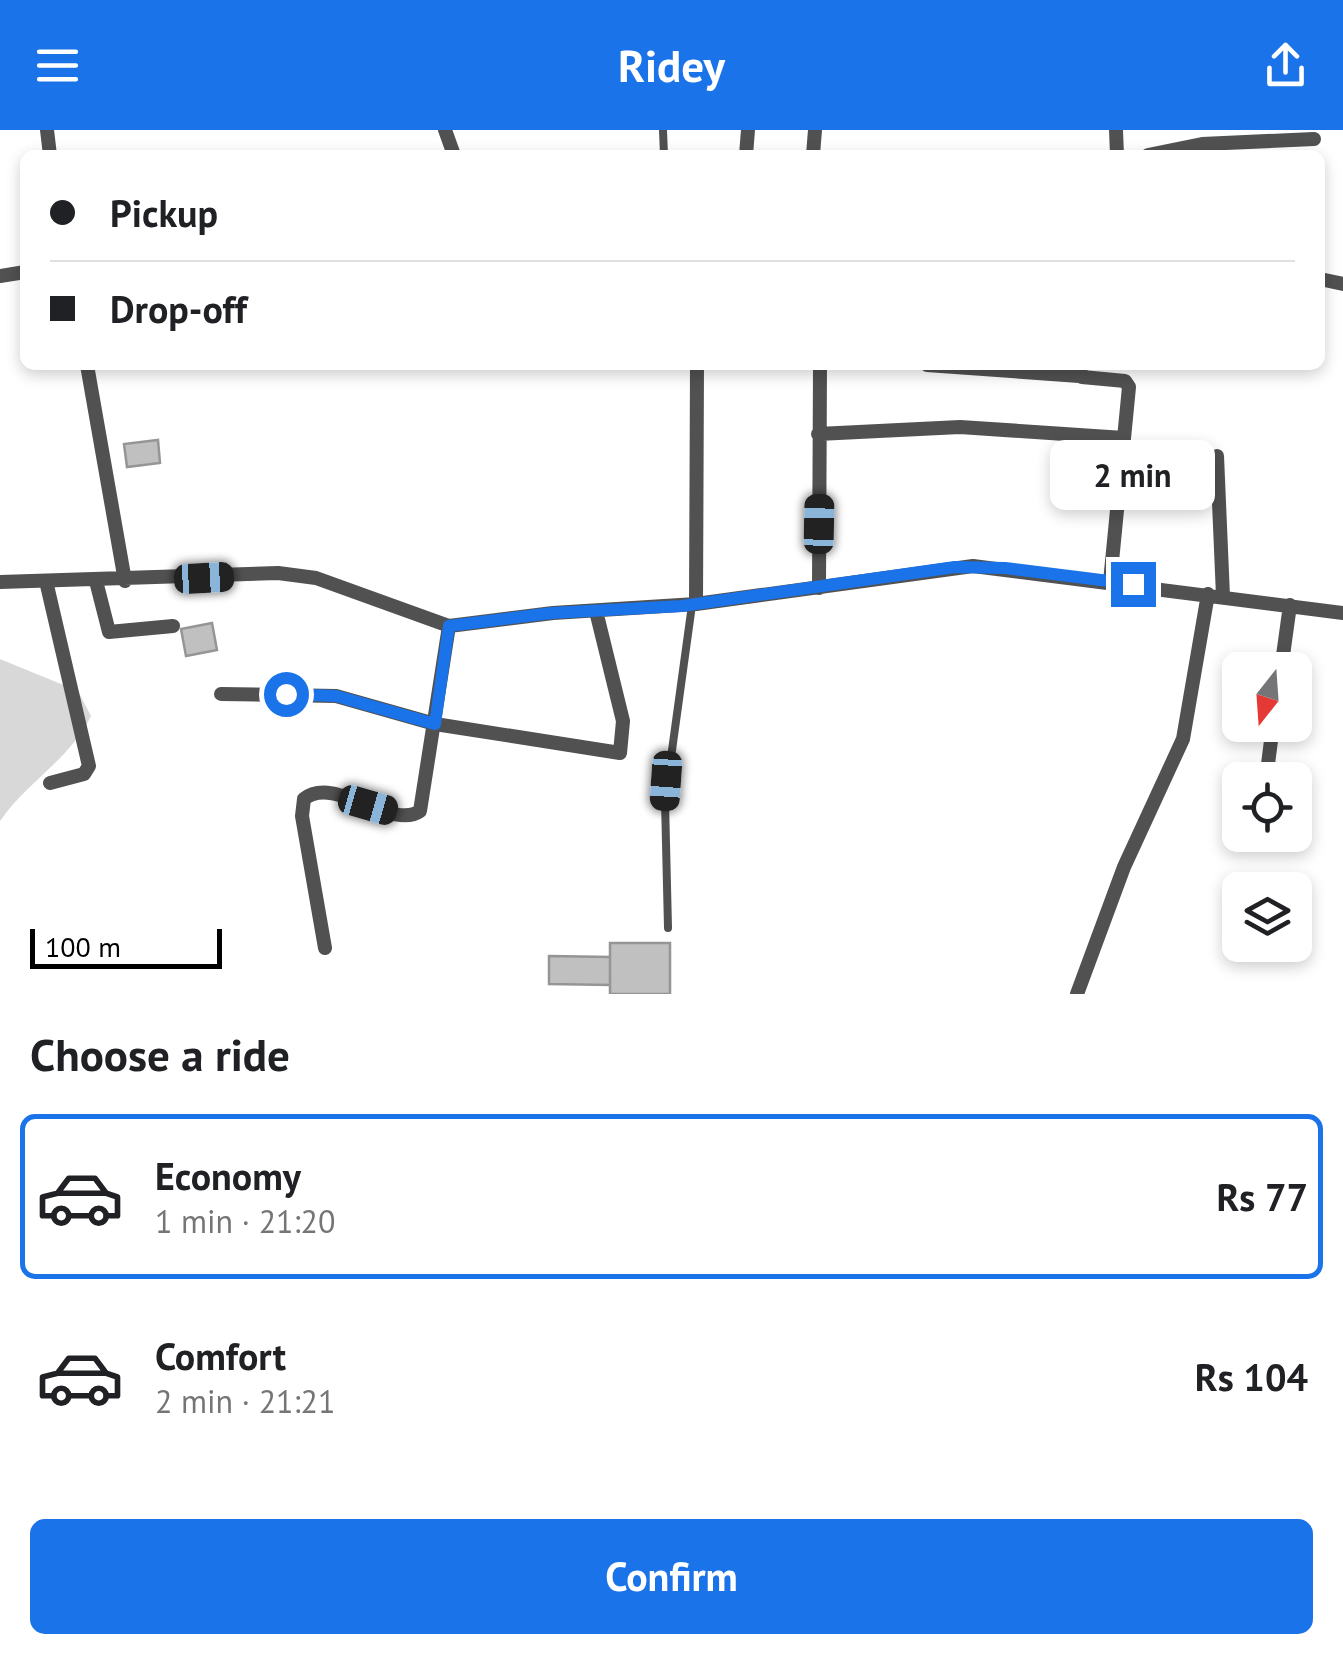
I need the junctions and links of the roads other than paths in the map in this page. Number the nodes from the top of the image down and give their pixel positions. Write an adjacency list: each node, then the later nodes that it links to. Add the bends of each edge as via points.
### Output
1 (1314, 134): 2 (street)
2 (1173, 150)
3 (88, 370): 11 (street)
4 (697, 370): 17 (street)
5 (820, 370): 7 (street)
6 (1079, 370): 8 (street, via 1128,383)
7 (818, 434): 8 (street, via 960,427); 15 (street)
8 (1124, 438): 14 (street)
9 (1217, 456): 16 (street)
10 (46, 581): 12 (street); 13 (street); 26 (street, via 89,766 84,774)
11 (125, 581): 13 (street); 22 (street, via 316,578)
12 (0, 582)
13 (96, 582): 21 (street, via 104,626 113,634)
14 (1110, 582): 15 (street, via 973,566); 16 (street)
15 (819, 588): 17 (street)
16 (1215, 595): 18 (street); 29 (street, via 1183,739 1124,867)
17 (694, 604): 19 (street); 27 (lane, via 666,787)
18 (1290, 605): 20 (street); 23 (street)
19 (596, 611): 22 (street); 25 (street, via 622,722 620,753)
20 (1343, 613)
21 (173, 626)
22 (449, 626): 25 (street)
23 (1283, 652)
24 (221, 694): 25 (street, via 336,696)
25 (435, 724): 28 (street, via 416,815 328,793 304,800)
26 (50, 784)
27 (668, 928)
28 (325, 948)
29 (1077, 994)

